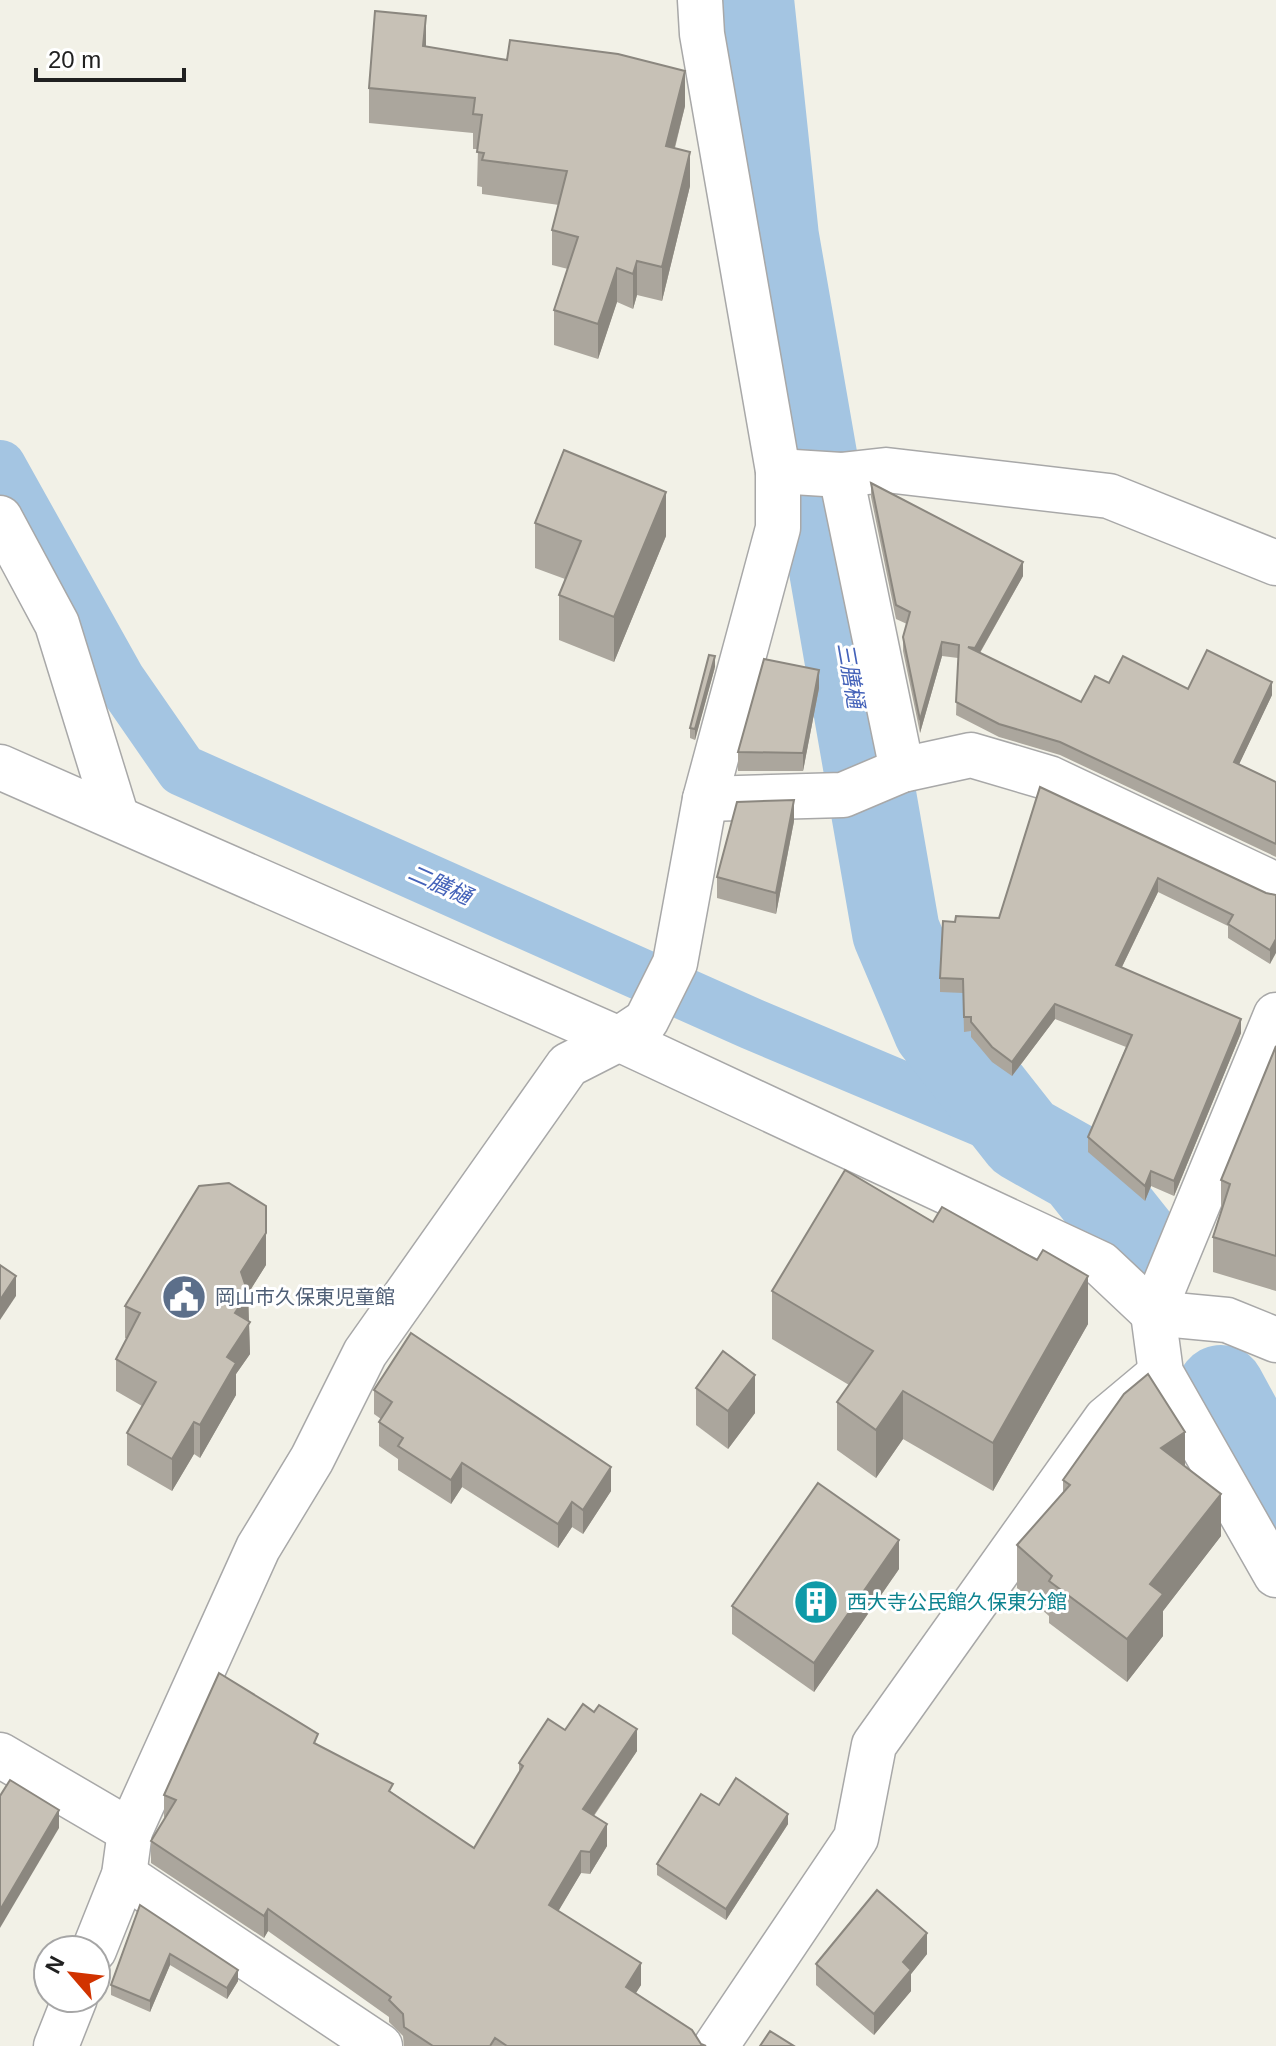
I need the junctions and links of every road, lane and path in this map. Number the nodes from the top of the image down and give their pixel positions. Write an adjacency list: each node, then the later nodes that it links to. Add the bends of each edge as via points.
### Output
1 (700, 0): 2 (street)
2 (778, 471): 3 (street); 8 (street, via 778,528)
3 (841, 475): 5 (street, via 886,470 1109,496); 7 (street)
4 (0, 518): 9 (street, via 57,624)
5 (1276, 563)
6 (0, 767): 9 (street)
7 (902, 770): 8 (street, via 843,795); 10 (street, via 971,755 1049,778)
8 (705, 799): 12 (street, via 675,963)
9 (116, 815): 12 (street)
10 (1276, 885)
11 (1276, 1015): 13 (street)
12 (633, 1030): 13 (street, via 1101,1264); 18 (street, via 568,1065 365,1353 312,1459 258,1548)
13 (1153, 1313): 14 (street, via 1227,1320); 15 (street)
14 (1276, 1340)
15 (1161, 1373): 16 (street); 24 (street, via 1106,1419 874,1745 856,1838)
16 (1276, 1575)
17 (0, 1755): 18 (street)
18 (130, 1831): 19 (street)
19 (124, 1875): 20 (street); 23 (street)
20 (100, 1934)
21 (69, 2014): 22 (street)
22 (56, 2046)
23 (380, 2046)
24 (716, 2046)

